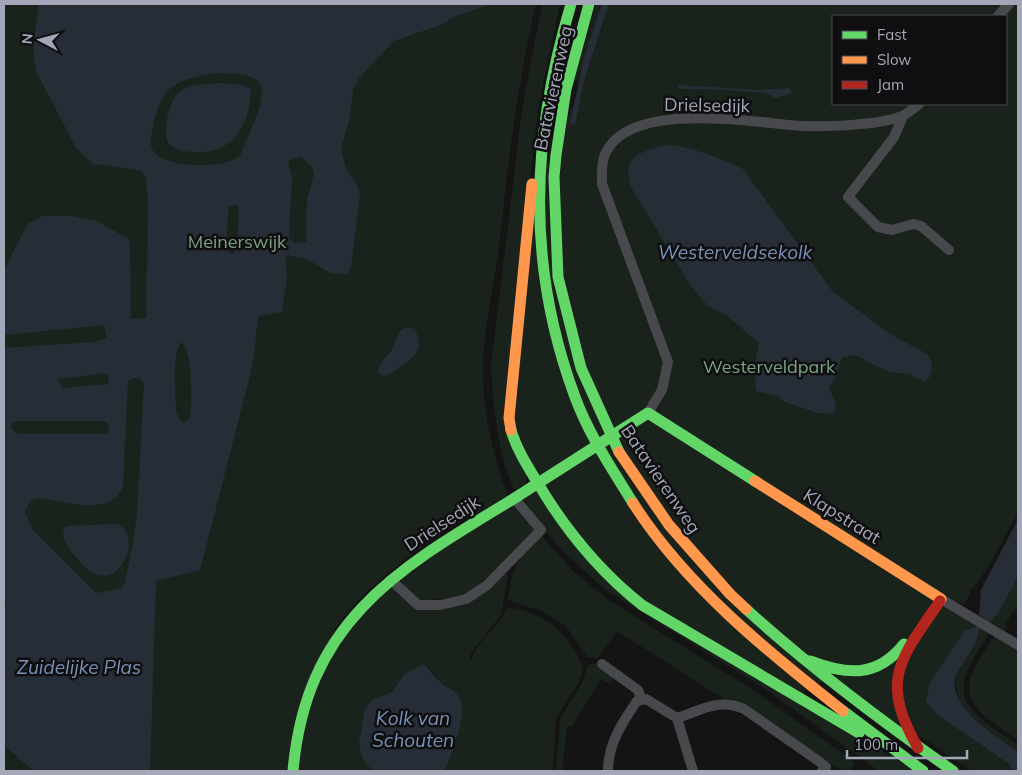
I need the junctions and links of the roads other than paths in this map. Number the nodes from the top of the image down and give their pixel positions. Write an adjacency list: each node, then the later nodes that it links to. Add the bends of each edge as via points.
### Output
1 (570, 4): 7 (main road, Batavierenweg, via 552,78)
2 (590, 4): 17 (main road, Batavierenweg, via 561,121 554,176 557,268 578,362 605,429 658,512 712,575)
3 (1009, 4): 4 (street)
4 (999, 15)
5 (918, 105): 6 (street, Drielsedijk)
6 (903, 116): 8 (street, via 894,137 848,197 878,227); 11 (street, Drielsedijk, via 835,126 693,119 658,121 626,132 610,146 602,165 602,184 668,362 662,390)
7 (544, 137): 12 (main road, via 534,170 509,418 514,442); 21 (main road, Batavierenweg, via 539,224 547,300 568,381 602,455 644,519 725,613 782,663)
8 (892, 230): 9 (street); 10 (street, via 913,224 921,226)
9 (887, 240)
10 (948, 250)
11 (648, 413): 12 (main road, Drielsedijk); 15 (main road, Klapstraat)
12 (537, 482): 13 (main road, Drielsedijk); 21 (main road, via 550,506 588,557 642,605 878,743)
13 (514, 498): 14 (main road, Drielsedijk, via 419,557); 14 (street, via 541,530 476,594 454,603 425,606 411,601)
14 (391, 580): 23 (main road, Drielsedijk, via 361,607 324,657 300,718)
15 (938, 596): 16 (street, Klapstraat); 17 (main road, via 899,652 874,669 844,672); 22 (main road, via 907,651 896,680 895,700 900,719)
16 (1018, 646)
17 (798, 656): 22 (main road, Batavierenweg)
18 (602, 664): 19 (street, via 638,690)
19 (641, 698): 20 (street); 24 (street, via 620,727 608,758)
20 (677, 718): 25 (street); 26 (street, via 730,703 744,709 820,762 826,767)
21 (888, 745): 27 (main road, Batavierenweg)
22 (918, 748): 28 (main road, Batavierenweg)
23 (293, 771)
24 (608, 771)
25 (693, 771)
26 (822, 771)
27 (923, 771)
28 (952, 771)

